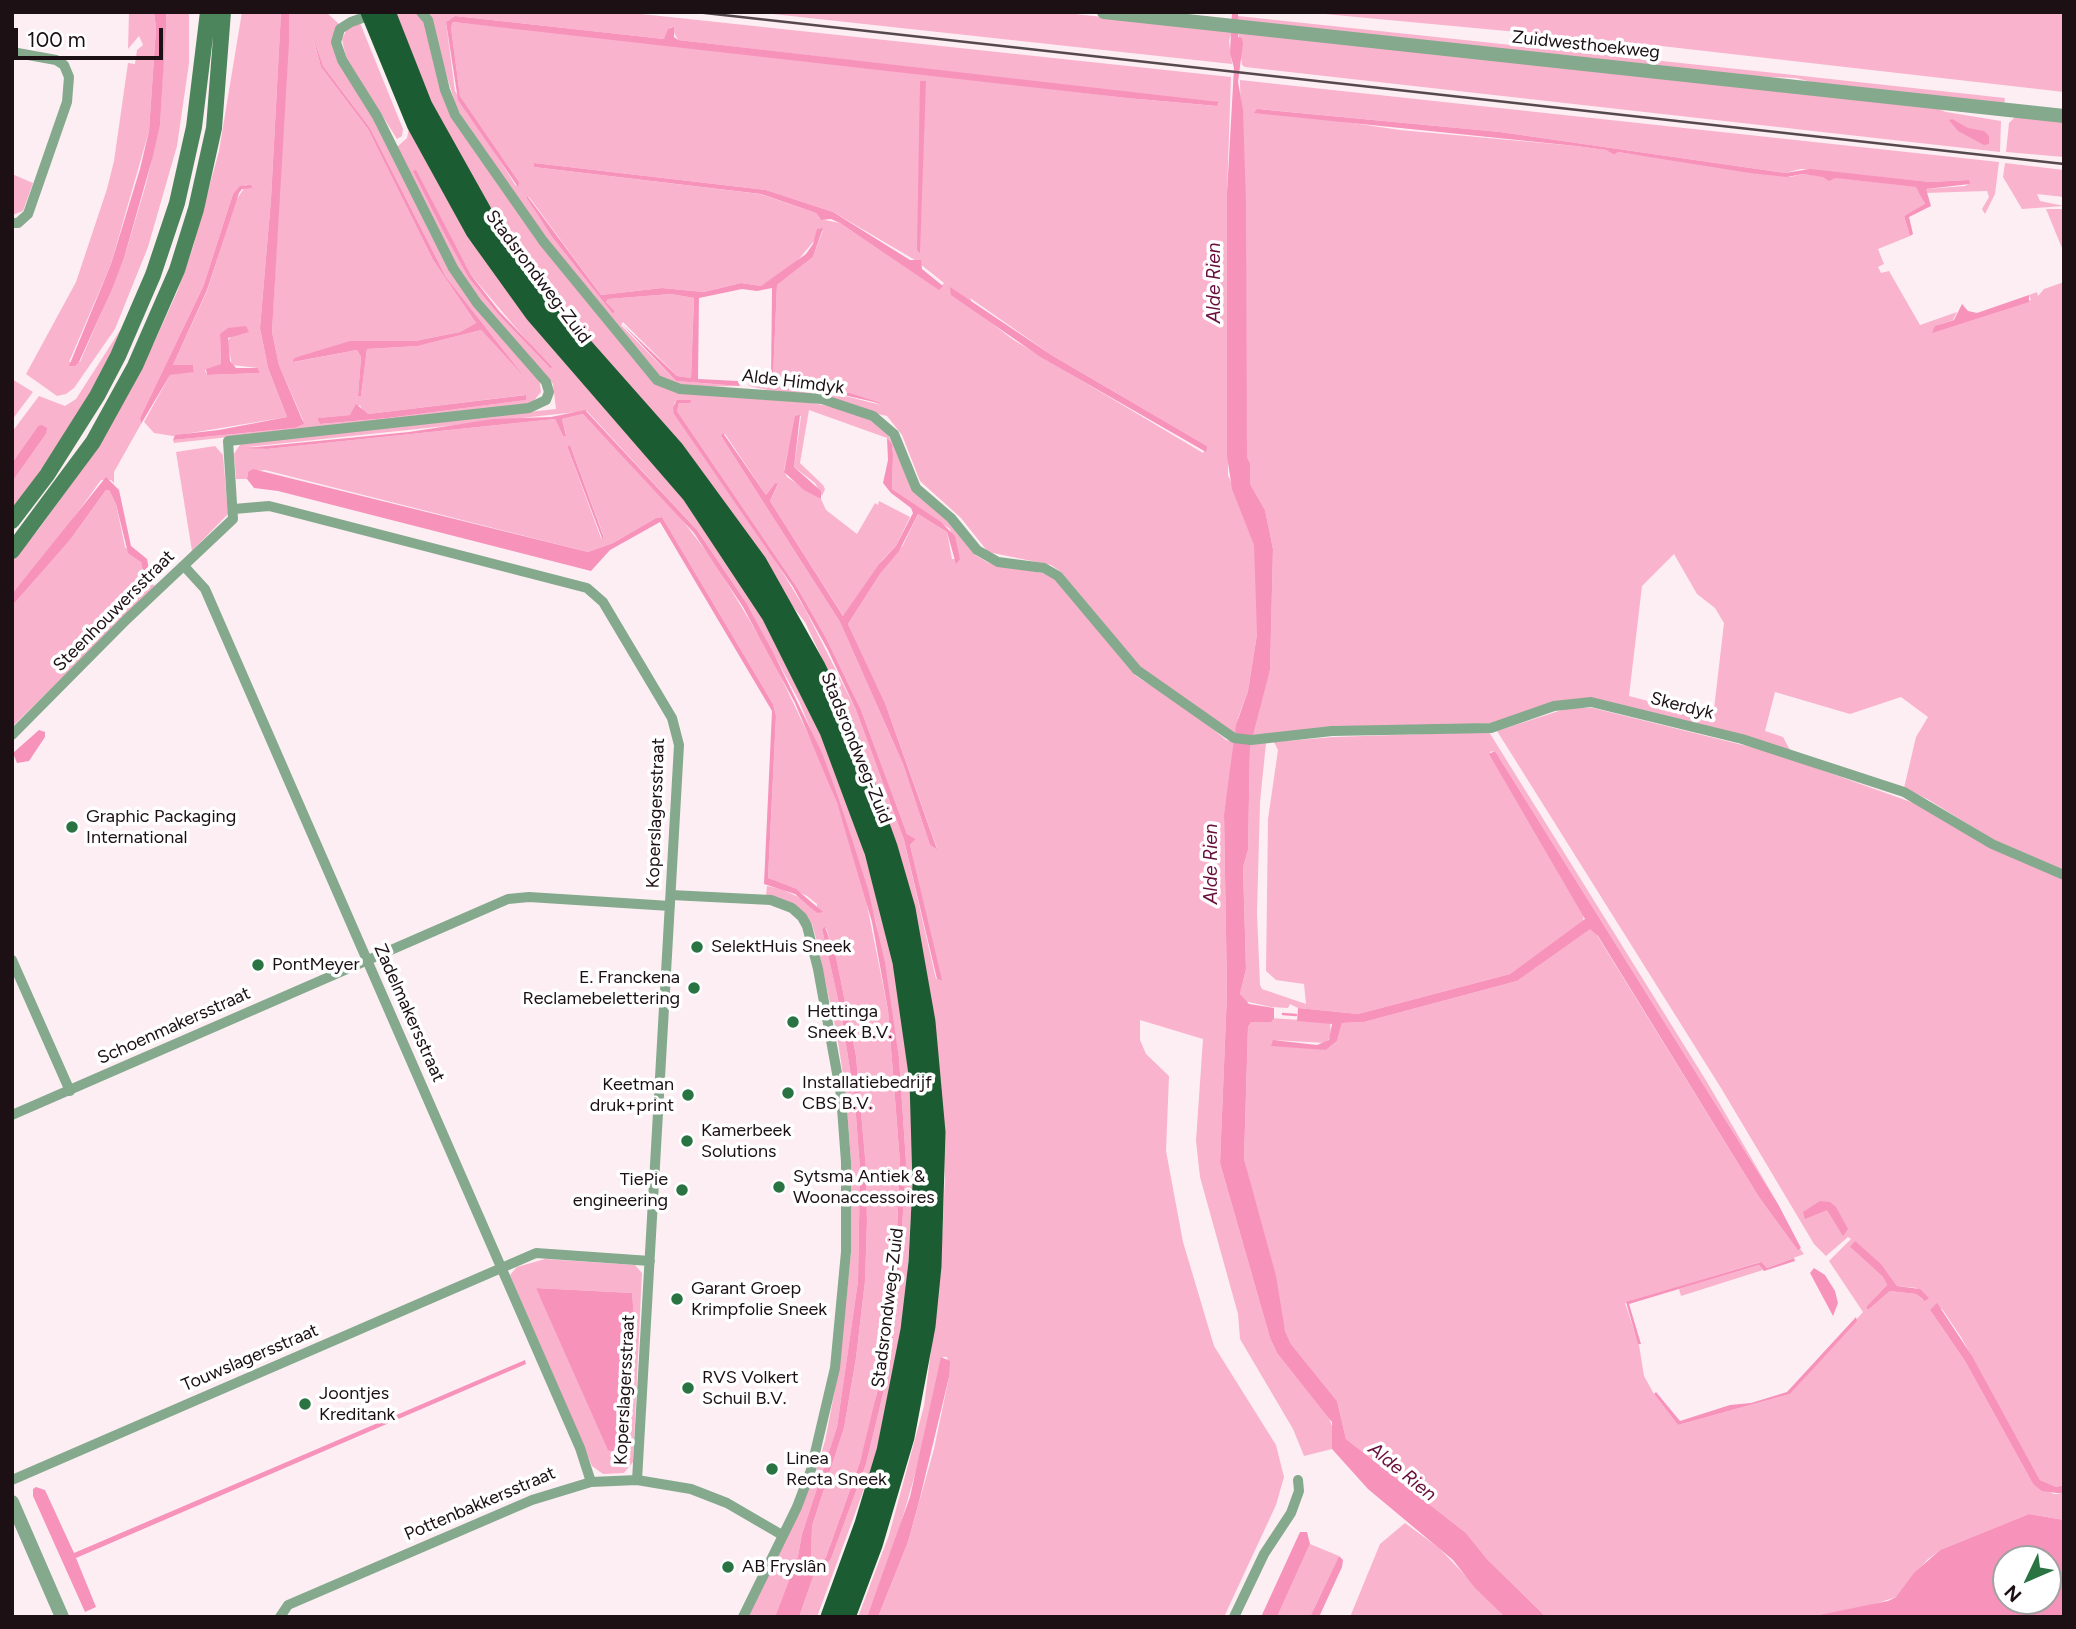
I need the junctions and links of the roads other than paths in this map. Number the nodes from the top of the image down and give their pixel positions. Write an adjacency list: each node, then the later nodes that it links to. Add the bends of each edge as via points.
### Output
1 (208, 12): 12 (main road, via 194,127 177,203 153,275 97,396)
2 (223, 12): 13 (main road, via 214,128 177,270 135,366 93,442)
3 (377, 12): 7 (street)
4 (386, 12): 32 (highway, Stadsrondweg-Zuid, via 423,106 495,233 544,302 675,450 757,562 844,725 906,909 926,1022 936,1132 926,1326 891,1489)
5 (422, 12): 16 (street, Alde Himdyk, via 455,115 543,241 657,380 680,390 822,400 873,416 894,433 916,488 951,518 977,550 998,562 1044,568 1058,576 1137,670 1225,733 1243,739)
6 (1104, 12): 9 (street, Zuidwesthoekweg)
7 (364, 15): 11 (street, via 344,26 337,36 342,60 377,116 453,268 546,382 549,393 539,405 529,408 228,441); 31 (highway, Stadsrondweg-Zuid, via 416,124 475,231 534,313 691,494 758,593 829,730 874,852 912,1022 922,1184 916,1276 901,1386 883,1462)
8 (12, 52): 10 (street, via 56,60 69,77 67,102 28,214)
9 (2064, 116)
10 (12, 223)
11 (234, 509): 14 (street, Steenhouwersstraat, via 226,528); 18 (street, Koperslagersstraat, via 270,506 575,583 596,593 673,718 677,732)
12 (12, 521)
13 (12, 551)
14 (184, 566): 15 (street, Steenhouwersstraat); 20 (street, Zadelmakersstraat, via 205,589)
15 (12, 734)
16 (1268, 738): 17 (street, Skerdyk, via 1332,731 1491,728 1553,706 1591,702 1742,739 1904,792 1992,844)
17 (2064, 875)
18 (670, 901): 20 (street, Schoenmakersstraat, via 516,897); 23 (street, Koperslagersstraat); 30 (street, Schoenmakersstraat, via 771,900 792,908 807,926 833,1035 846,1162 843,1305 820,1440 797,1507)
19 (12, 960): 21 (street)
20 (368, 961): 21 (street, Schoenmakersstraat); 24 (street, Zadelmakersstraat)
21 (70, 1091): 22 (street, Schoenmakersstraat)
22 (12, 1115)
23 (650, 1261): 24 (street, via 536,1253); 26 (street, Koperslagersstraat)
24 (501, 1268): 25 (street, Touwslagersstraat); 28 (street, Zadelmakersstraat)
25 (12, 1480)
26 (637, 1480): 28 (street, Pottenbakkersstraat); 30 (street, Pottenbakkersstraat, via 673,1484 708,1495)
27 (1298, 1480): 38 (street, via 1291,1513 1264,1554)
28 (591, 1482): 34 (street, Pottenbakkersstraat, via 532,1500 288,1605)
29 (12, 1502): 33 (street)
30 (782, 1535): 35 (street, Schoenmakersstraat)
31 (845, 1578): 36 (highway); 37 (highway, Stadsrondweg-Zuid)
32 (849, 1612)
33 (62, 1617)
34 (279, 1617)
35 (743, 1617)
36 (821, 1617)
37 (830, 1617)
38 (1234, 1617)

